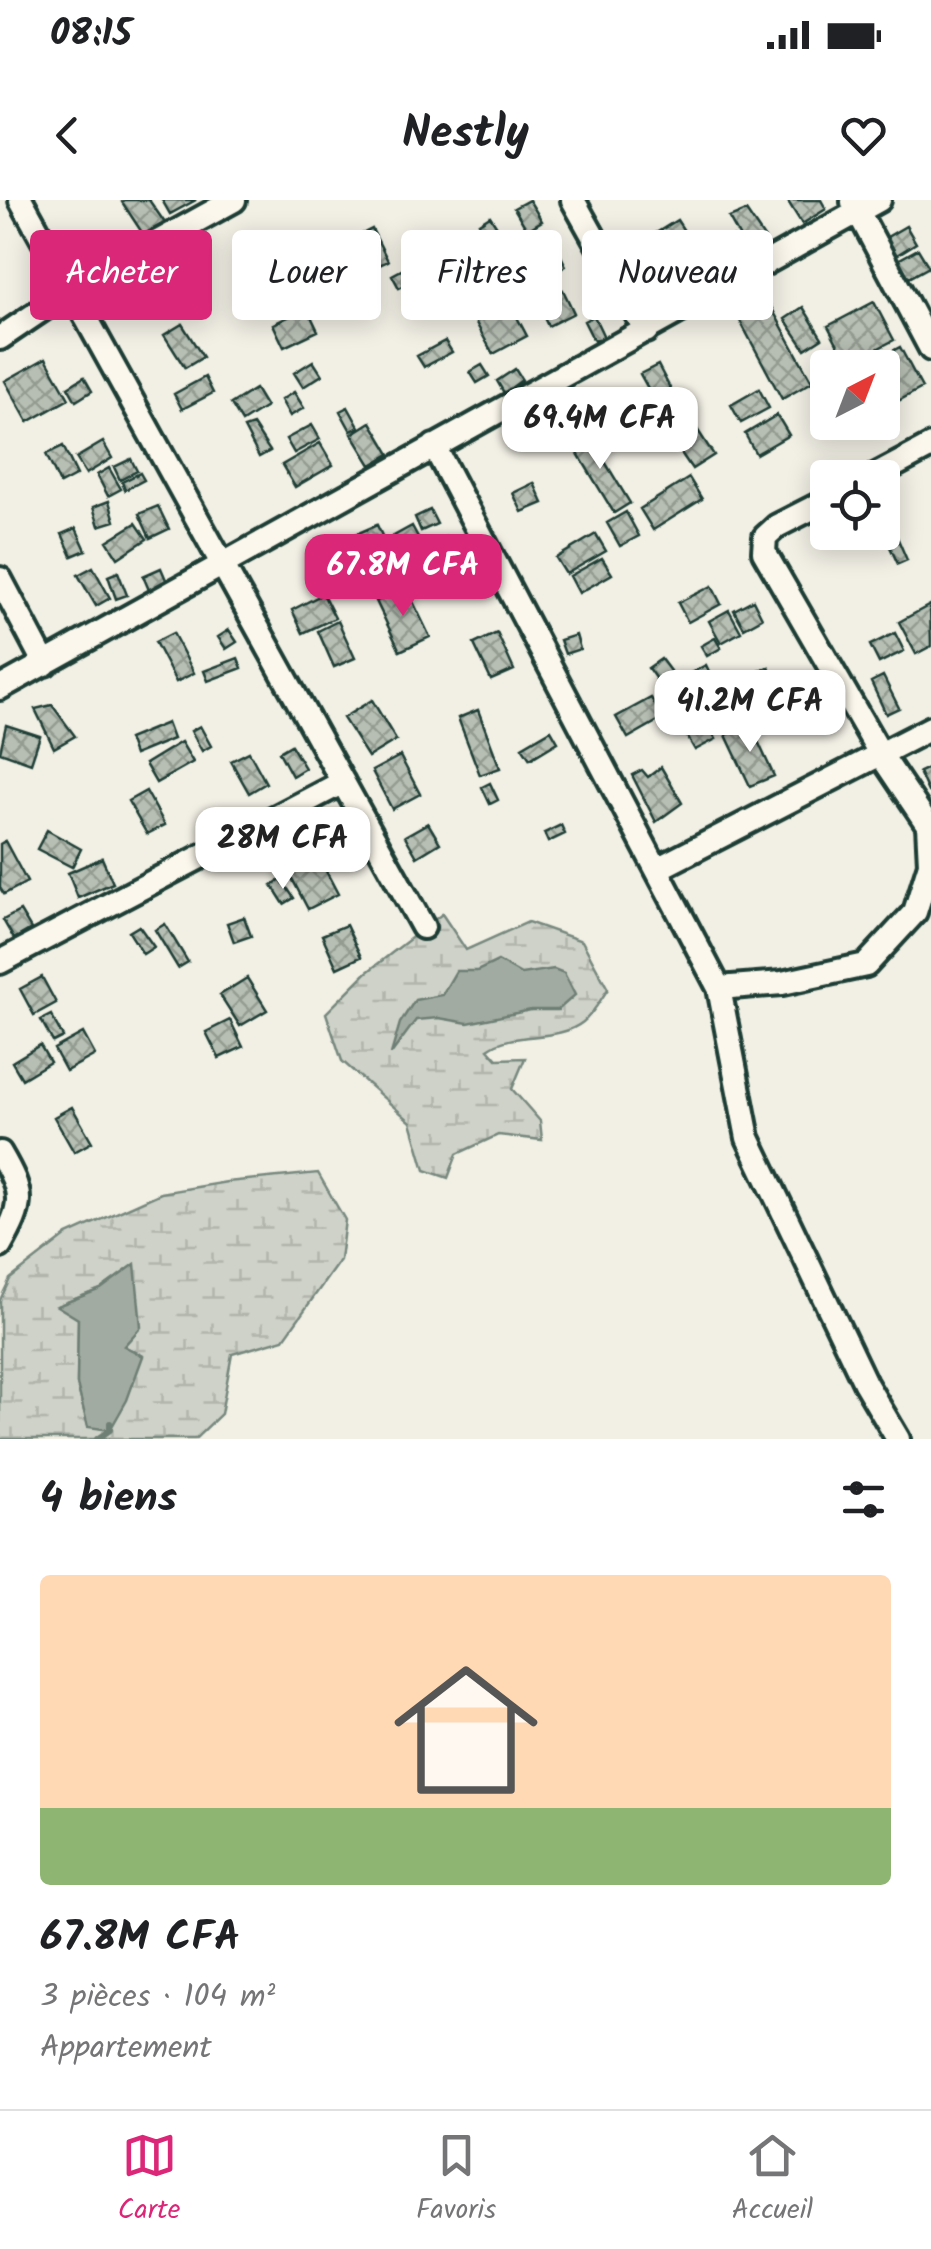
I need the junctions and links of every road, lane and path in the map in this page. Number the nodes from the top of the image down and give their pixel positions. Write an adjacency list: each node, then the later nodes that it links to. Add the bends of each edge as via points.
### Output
1 (21, 200): 5 (street)
2 (234, 200): 6 (street)
3 (573, 200): 9 (street)
4 (863, 204): 9 (street); 11 (street)
5 (38, 230)
6 (180, 230)
7 (30, 318): 10 (street)
8 (87, 320): 16 (street)
9 (646, 330): 12 (street)
10 (0, 338)
11 (931, 349)
12 (434, 446): 16 (street); 24 (street)
13 (931, 446): 14 (street)
14 (900, 463)
15 (810, 509): 21 (street, via 777,526 765,538 764,552)
16 (221, 563): 18 (street); 22 (street)
17 (0, 578): 18 (street)
18 (45, 664): 19 (street)
19 (0, 688)
20 (931, 728): 21 (street)
21 (882, 755): 23 (street, via 928,825); 24 (street)
22 (343, 782): 25 (street); 26 (street)
23 (931, 864): 27 (street, via 915,912 866,966 782,984)
24 (657, 869): 27 (street)
25 (423, 928)
26 (0, 962)
27 (719, 988): 30 (street, via 748,1138 865,1384)
28 (0, 1153): 29 (street, via 20,1192 17,1215)
29 (0, 1246)
30 (898, 1439)

